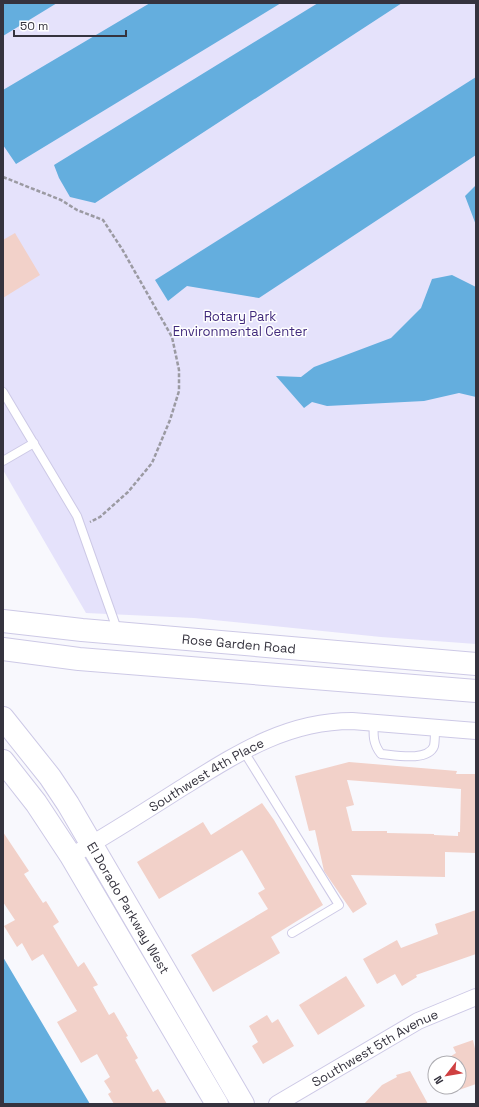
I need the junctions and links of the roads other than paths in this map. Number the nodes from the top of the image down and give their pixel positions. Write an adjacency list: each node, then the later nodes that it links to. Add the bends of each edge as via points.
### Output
1 (3, 392): 2 (lane)
2 (34, 443): 3 (lane); 5 (lane, via 82,527)
3 (3, 461)
4 (3, 621): 5 (street, Rose Garden Road)
5 (119, 633): 7 (street, Rose Garden Road)
6 (3, 649): 8 (street, via 79,659)
7 (476, 664)
8 (476, 691)
9 (3, 718): 15 (street, El Dorado Parkway West, via 50,777)
10 (374, 722): 11 (street); 11 (lane, via 375,747 381,754 420,757 434,746); 13 (street, Southwest 4th Place, via 336,721 296,729)
11 (435, 728): 12 (street)
12 (476, 731)
13 (243, 750): 15 (street, Southwest 4th Place); 17 (lane, via 339,905)
14 (3, 761): 16 (street, El Dorado Parkway West, via 36,803)
15 (92, 844): 16 (street, Southwest 4th Place); 20 (street, El Dorado Parkway West)
16 (71, 856): 19 (street, El Dorado Parkway West)
17 (292, 933)
18 (476, 997): 21 (street, Southwest 5th Avenue, via 418,1021)
19 (217, 1104)
20 (243, 1104)
21 (277, 1104)

